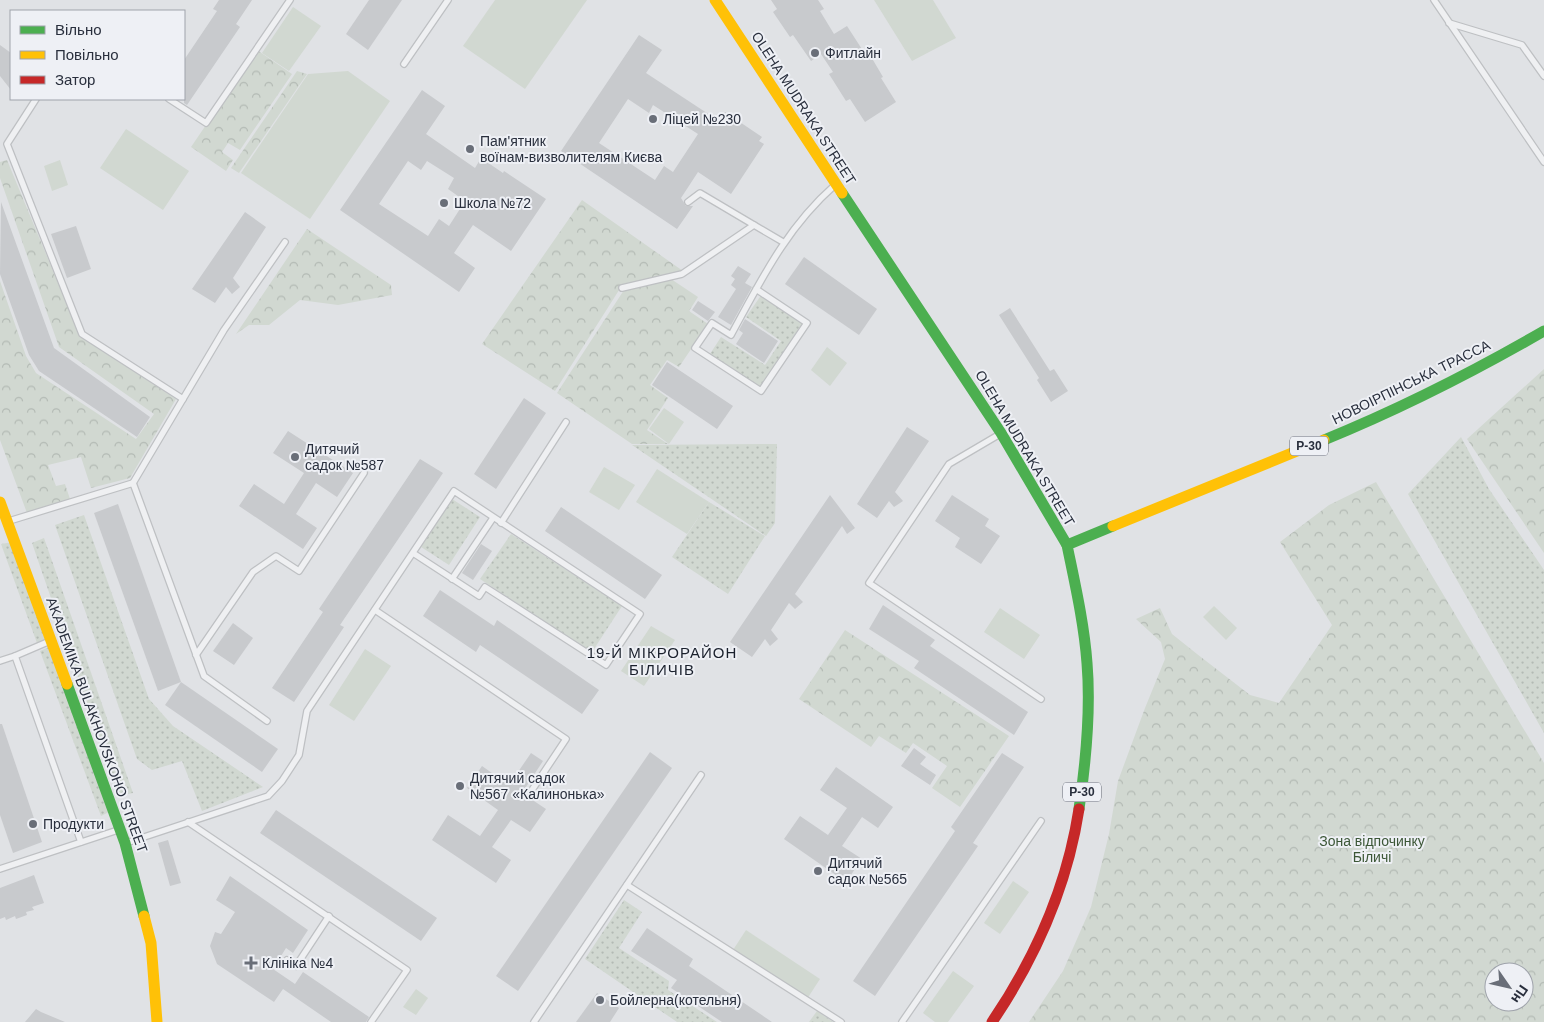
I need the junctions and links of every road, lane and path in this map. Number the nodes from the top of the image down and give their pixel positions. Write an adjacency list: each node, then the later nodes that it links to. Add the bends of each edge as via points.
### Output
1 (290, 0): 9 (lane, via 206,123)
2 (448, 0): 6 (lane)
3 (715, 0): 11 (street, OLEHA MUDRAKA STREET)
4 (1434, 0): 5 (lane)
5 (1449, 23): 7 (lane, via 1522,45); 10 (lane)
6 (404, 64)
7 (1544, 76)
8 (35, 100): 19 (lane, via 7,144 82,334)
9 (171, 100)
10 (1544, 162)
11 (837, 184): 15 (lane, via 821,197); 21 (street, OLEHA MUDRAKA STREET)
12 (688, 202): 13 (lane, via 700,193)
13 (754, 225): 15 (lane); 16 (lane, via 682,274)
14 (285, 242): 19 (lane, via 224,330)
15 (783, 242): 17 (lane)
16 (622, 288)
17 (756, 288): 17 (lane, via 731,335 712,323 695,348 761,391 807,323)
18 (1544, 331): 28 (street, НОВОІРПІНСЬКА ТРАССА / Р-30, via 1479,368 1367,422)
19 (183, 399): 23 (lane)
20 (566, 422): 27 (lane)
21 (1001, 433): 28 (street, OLEHA MUDRAKA STREET); 36 (lane, via 949,464 869,583)
22 (364, 473): 33 (lane, via 299,570 276,556 253,572)
23 (133, 483): 26 (lane); 33 (lane)
24 (0, 502): 26 (street, AKADEMIKA BULAKHOVSKOHO STREET)
25 (493, 518): 27 (lane); 29 (lane, via 454,491); 30 (lane)
26 (4, 523): 32 (street, AKADEMIKA BULAKHOVSKOHO STREET)
27 (501, 523): 30 (lane, via 640,614 606,665 485,587 479,596)
28 (1067, 545): 54 (street, OLEHA MUDRAKA STREET / Р-30, via 1086,650 1090,704 1077,826 1052,915 1025,971)
29 (413, 553): 30 (lane); 31 (lane)
30 (452, 578)
31 (375, 610): 39 (lane, via 566,739); 41 (lane, via 307,711 299,755 282,782 268,796)
32 (50, 641): 34 (lane); 42 (street, AKADEMIKA BULAKHOVSKOHO STREET)
33 (196, 655): 37 (lane, via 204,676)
34 (15, 656): 35 (lane); 43 (lane)
35 (0, 661)
36 (1042, 698)
37 (267, 721)
38 (701, 775): 46 (lane)
39 (530, 793)
40 (1041, 821): 53 (lane)
41 (188, 822): 44 (lane); 47 (lane)
42 (120, 829): 43 (lane); 44 (street, AKADEMIKA BULAKHOVSKOHO STREET)
43 (81, 842): 45 (lane)
44 (125, 843): 49 (street, AKADEMIKA BULAKHOVSKOHO STREET, via 151,943)
45 (0, 869)
46 (627, 885): 51 (lane); 52 (lane)
47 (329, 916): 48 (lane, via 296,966); 50 (lane, via 407,970)
48 (287, 960)
49 (156, 1022)
50 (371, 1022)
51 (534, 1022)
52 (841, 1022)
53 (902, 1022)
54 (992, 1022)

